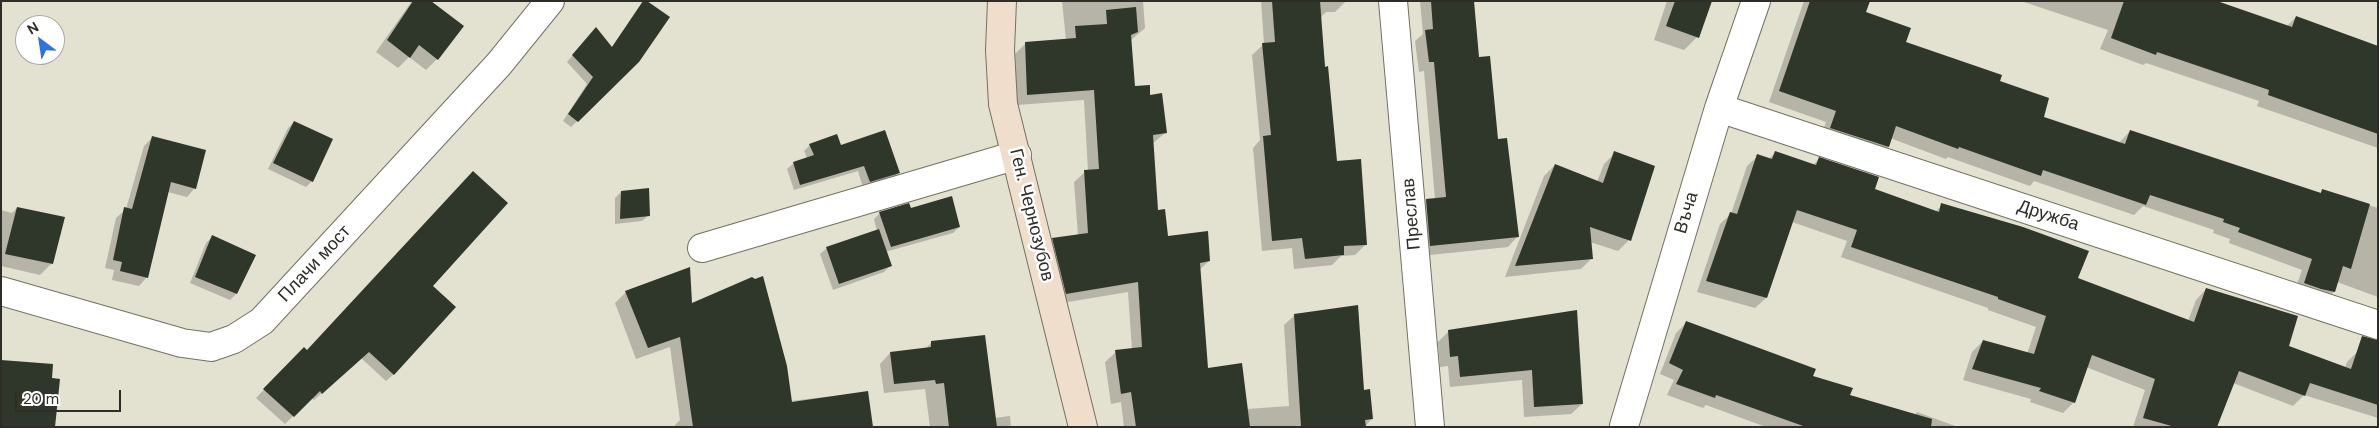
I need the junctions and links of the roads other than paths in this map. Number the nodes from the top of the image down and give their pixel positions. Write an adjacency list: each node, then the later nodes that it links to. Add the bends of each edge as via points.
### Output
1 (550, 1): 8 (street, Плачи мост, via 499,64 262,321 234,339 211,347 182,343)
2 (1002, 1): 6 (street, Ген. Чернозубов, via 1000,50 1004,104)
3 (1393, 1): 11 (street, Преслав)
4 (1756, 1): 5 (street, Въча)
5 (1719, 108): 9 (street, Дружба); 12 (street, Въча)
6 (1017, 155): 7 (street); 10 (street, Ген. Чернозубов)
7 (702, 248)
8 (1, 291)
9 (2378, 324)
10 (1084, 427)
11 (1430, 427)
12 (1624, 427)

